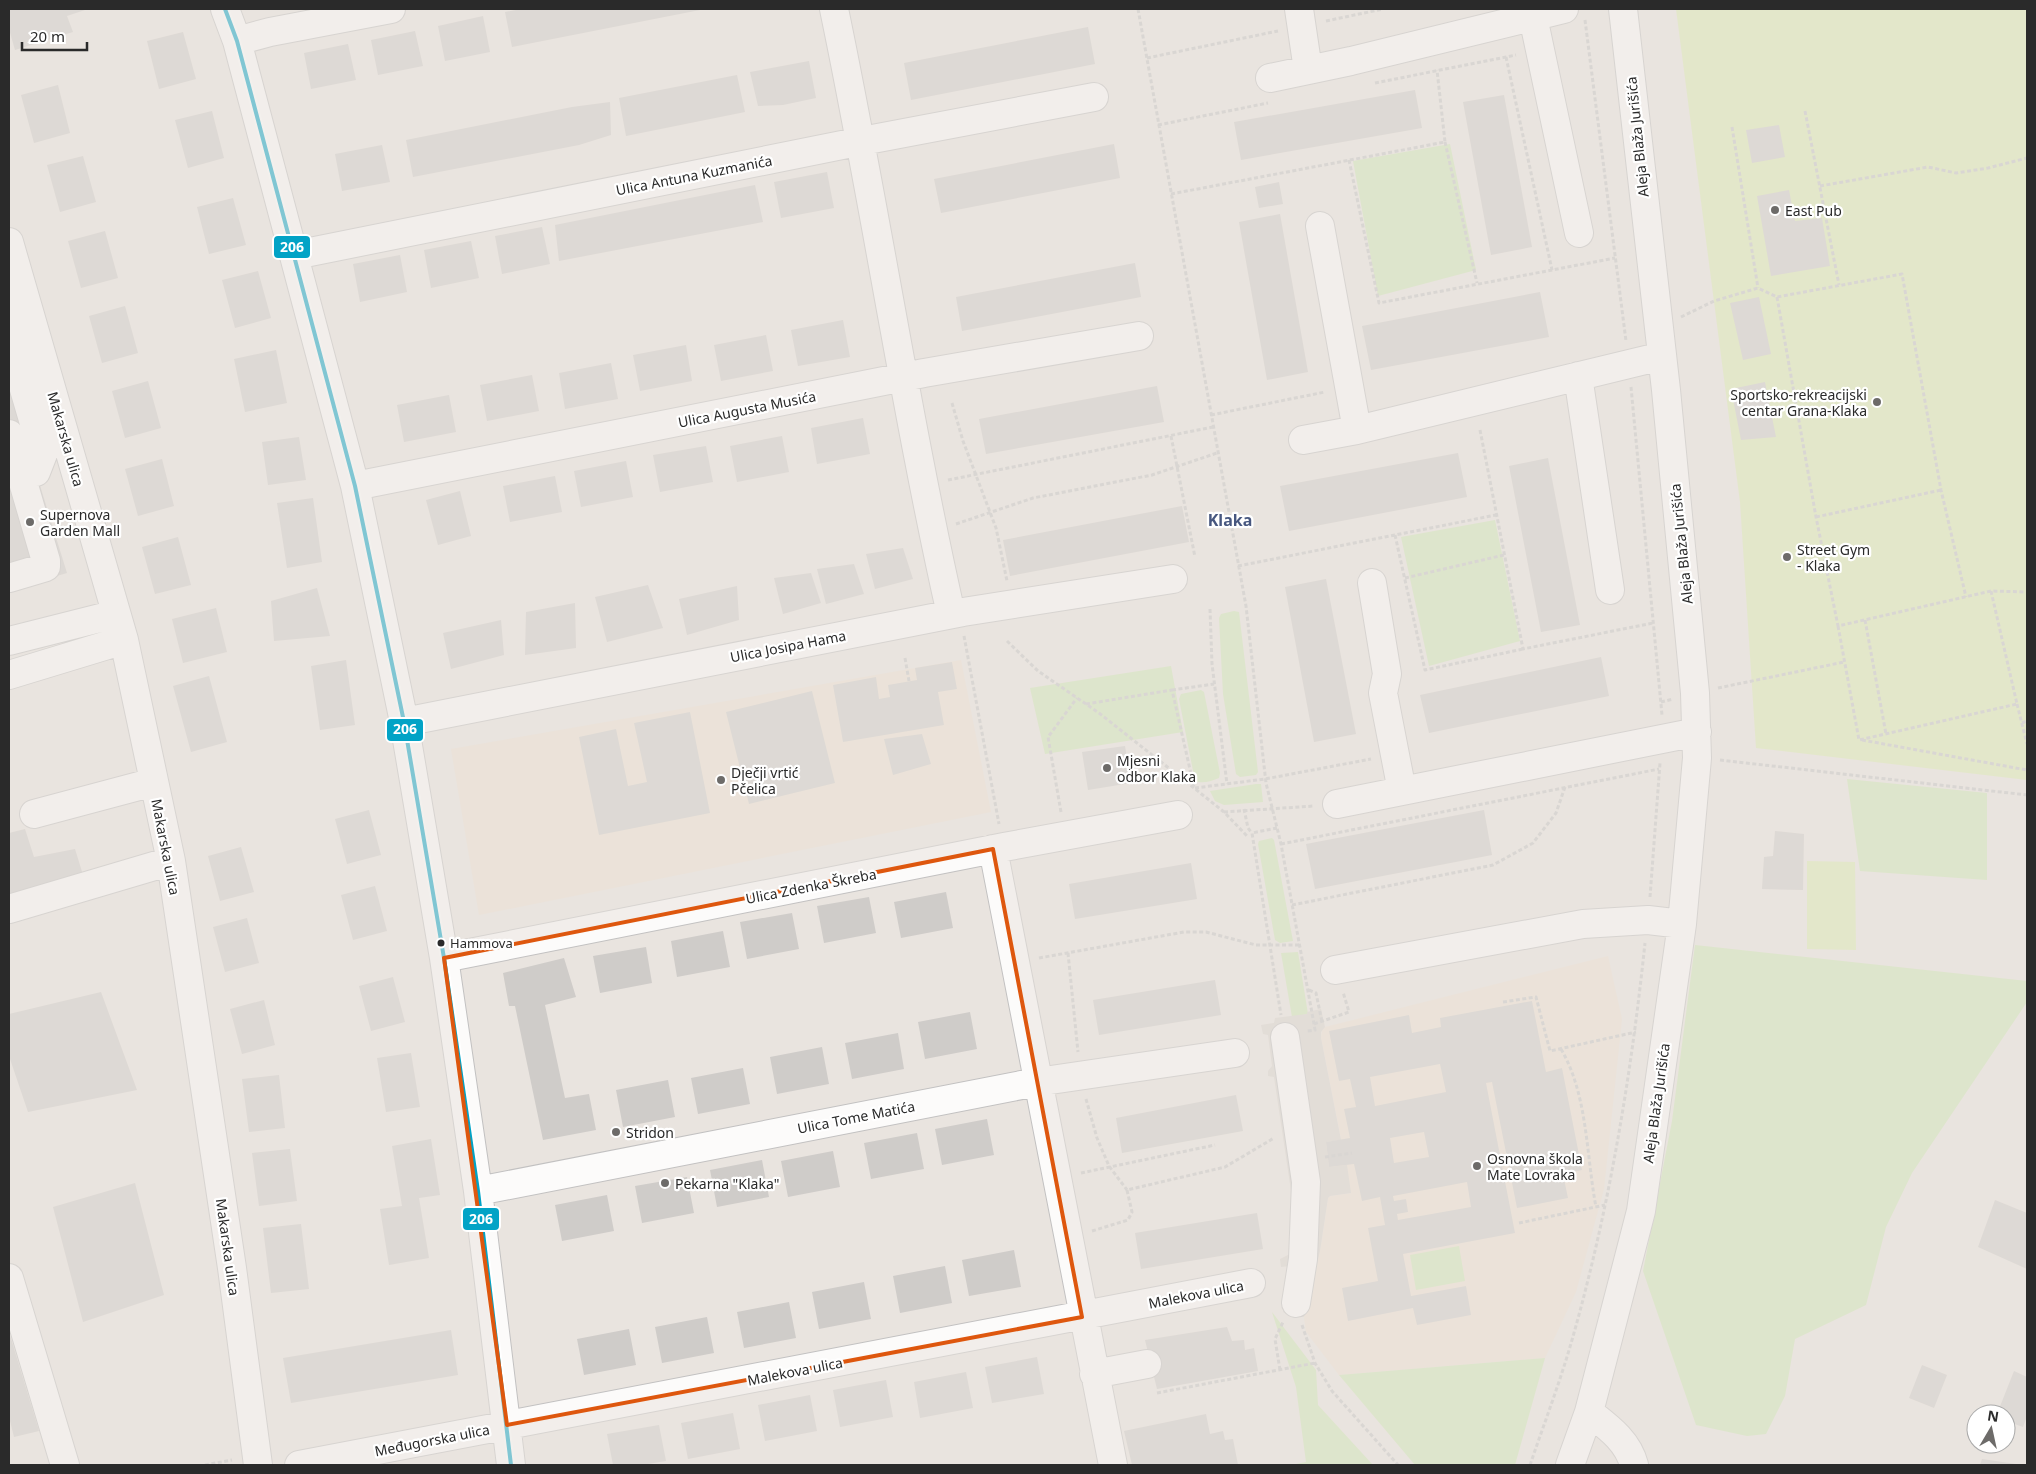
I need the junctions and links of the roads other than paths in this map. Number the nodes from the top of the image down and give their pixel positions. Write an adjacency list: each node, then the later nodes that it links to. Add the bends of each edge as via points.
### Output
1 (225, 9): 8 (street)
2 (391, 9): 8 (street, via 270,32)
3 (834, 9): 12 (street)
4 (1564, 9): 6 (street)
5 (1623, 9): 19 (street, Aleja Blaža Jurišića)
6 (1533, 17): 9 (street); 14 (street)
7 (1301, 18): 9 (street)
8 (237, 42): 16 (street)
9 (1308, 70): 10 (street)
10 (1270, 78)
11 (1094, 97): 12 (street, Ulica Antuna Kuzmanića)
12 (862, 141): 16 (street, Ulica Antuna Kuzmanića); 21 (street)
13 (1320, 226): 22 (street)
14 (1579, 233)
15 (9, 242): 17 (street, Makarska ulica)
16 (295, 255): 26 (street)
17 (23, 293): 25 (street, via 10,323 9,338 43,454); 31 (street, Makarska ulica)
18 (1139, 336): 21 (street, Ulica Augusta Musića)
19 (1662, 356): 20 (street); 37 (street, Aleja Blaža Jurišića, via 1695,693)
20 (1578, 376): 22 (street); 30 (street)
21 (904, 378): 26 (street, Ulica Augusta Musića); 32 (street)
22 (1357, 430): 24 (street)
23 (9, 434): 27 (street, via 46,567)
24 (1304, 440)
25 (36, 472)
26 (355, 486): 36 (street)
27 (9, 578)
28 (1173, 579): 32 (street, Ulica Josipa Hama)
29 (1372, 583): 39 (street, via 1387,674 1383,693)
30 (1610, 590)
31 (116, 614): 33 (street, Makarska ulica); 34 (street)
32 (957, 622): 36 (street, Ulica Josipa Hama)
33 (124, 640): 35 (street); 38 (street, Makarska ulica)
34 (9, 641)
35 (9, 676)
36 (404, 722): 47 (street)
37 (1697, 745): 39 (street); 46 (street, Aleja Blaža Jurišića)
38 (154, 782): 41 (street); 44 (street, Makarska ulica)
39 (1402, 791): 40 (street)
40 (1337, 804)
41 (34, 814)
42 (1178, 815): 43 (street, Ulica Zdenka Škreba)
43 (997, 841): 47 (street, Ulica Zdenka Škreba); 51 (street)
44 (171, 862): 45 (street); 62 (street, Makarska ulica, via 232,1268)
45 (9, 909)
46 (1682, 924): 48 (street, via 1648,920 1582,924); 60 (street, Aleja Blaža Jurišića, via 1641,1211)
47 (444, 958): 52 (street)
48 (1336, 970)
49 (1282, 1025): 55 (street, via 1306,1182 1303,1259)
50 (1235, 1053): 51 (street, Ulica Tome Matića)
51 (1037, 1082): 52 (street, Ulica Tome Matića); 57 (street)
52 (478, 1191): 61 (street)
53 (9, 1278): 56 (street)
54 (1251, 1283): 57 (street, Malekova ulica)
55 (1296, 1303)
56 (14, 1312): 63 (street)
57 (1082, 1317): 59 (street); 61 (street, Malekova ulica)
58 (1146, 1364): 59 (street)
59 (1094, 1374): 66 (street)
60 (1589, 1412): 67 (street, Aleja Blaža Jurišića); 68 (street, via 1614,1432 1631,1454)
61 (507, 1425): 64 (street, Međugorska ulica); 65 (street)
62 (246, 1462)
63 (65, 1465)
64 (299, 1465)
65 (511, 1465)
66 (1113, 1465)
67 (1570, 1465)
68 (1634, 1465)

